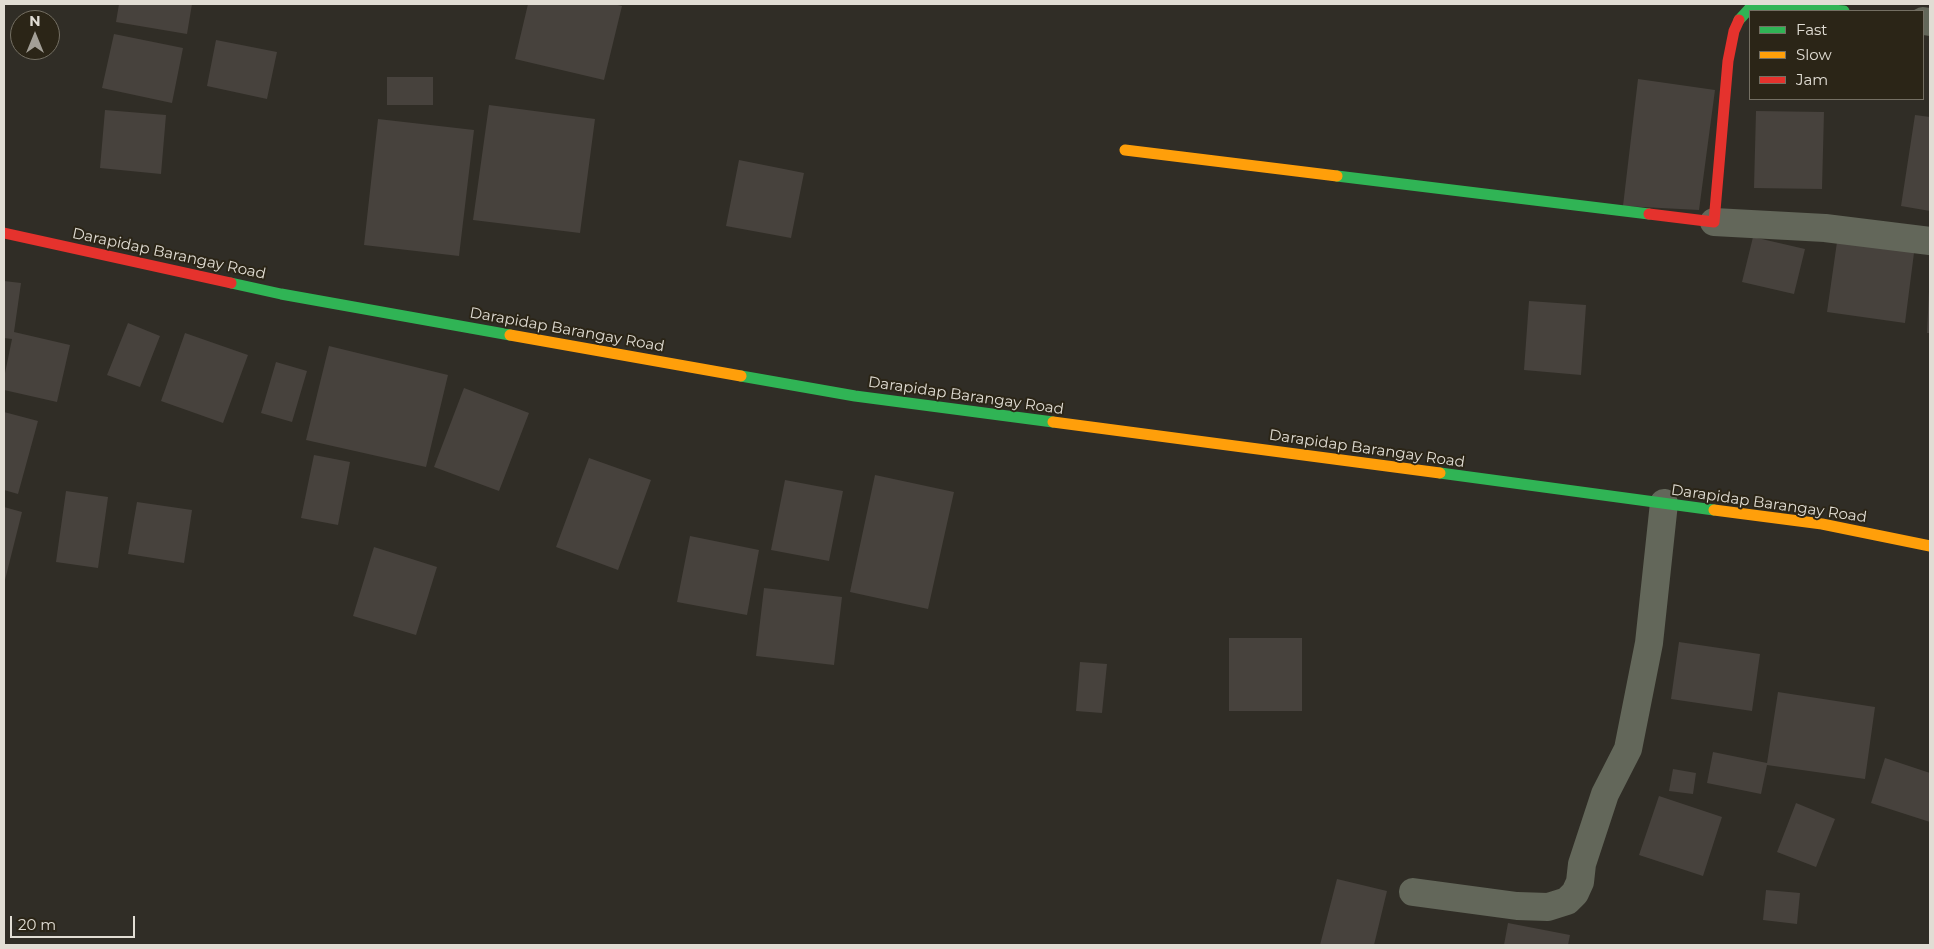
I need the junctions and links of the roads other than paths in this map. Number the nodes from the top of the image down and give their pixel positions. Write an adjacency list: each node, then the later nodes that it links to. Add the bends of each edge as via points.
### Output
1 (1833, 10): 3 (street, via 1769,4 1750,8 1741,16 1728,60)
2 (1125, 150): 3 (street)
3 (1714, 222): 5 (street, via 1825,228)
4 (4, 233): 6 (street, Darapidap Barangay Road, via 281,294 855,396)
5 (1930, 240)
6 (1664, 503): 7 (street, Darapidap Barangay Road, via 1822,524); 8 (street, via 1649,643 1628,750 1605,794 1575,893 1567,901 1548,907)
7 (1930, 546)
8 (1413, 892)

